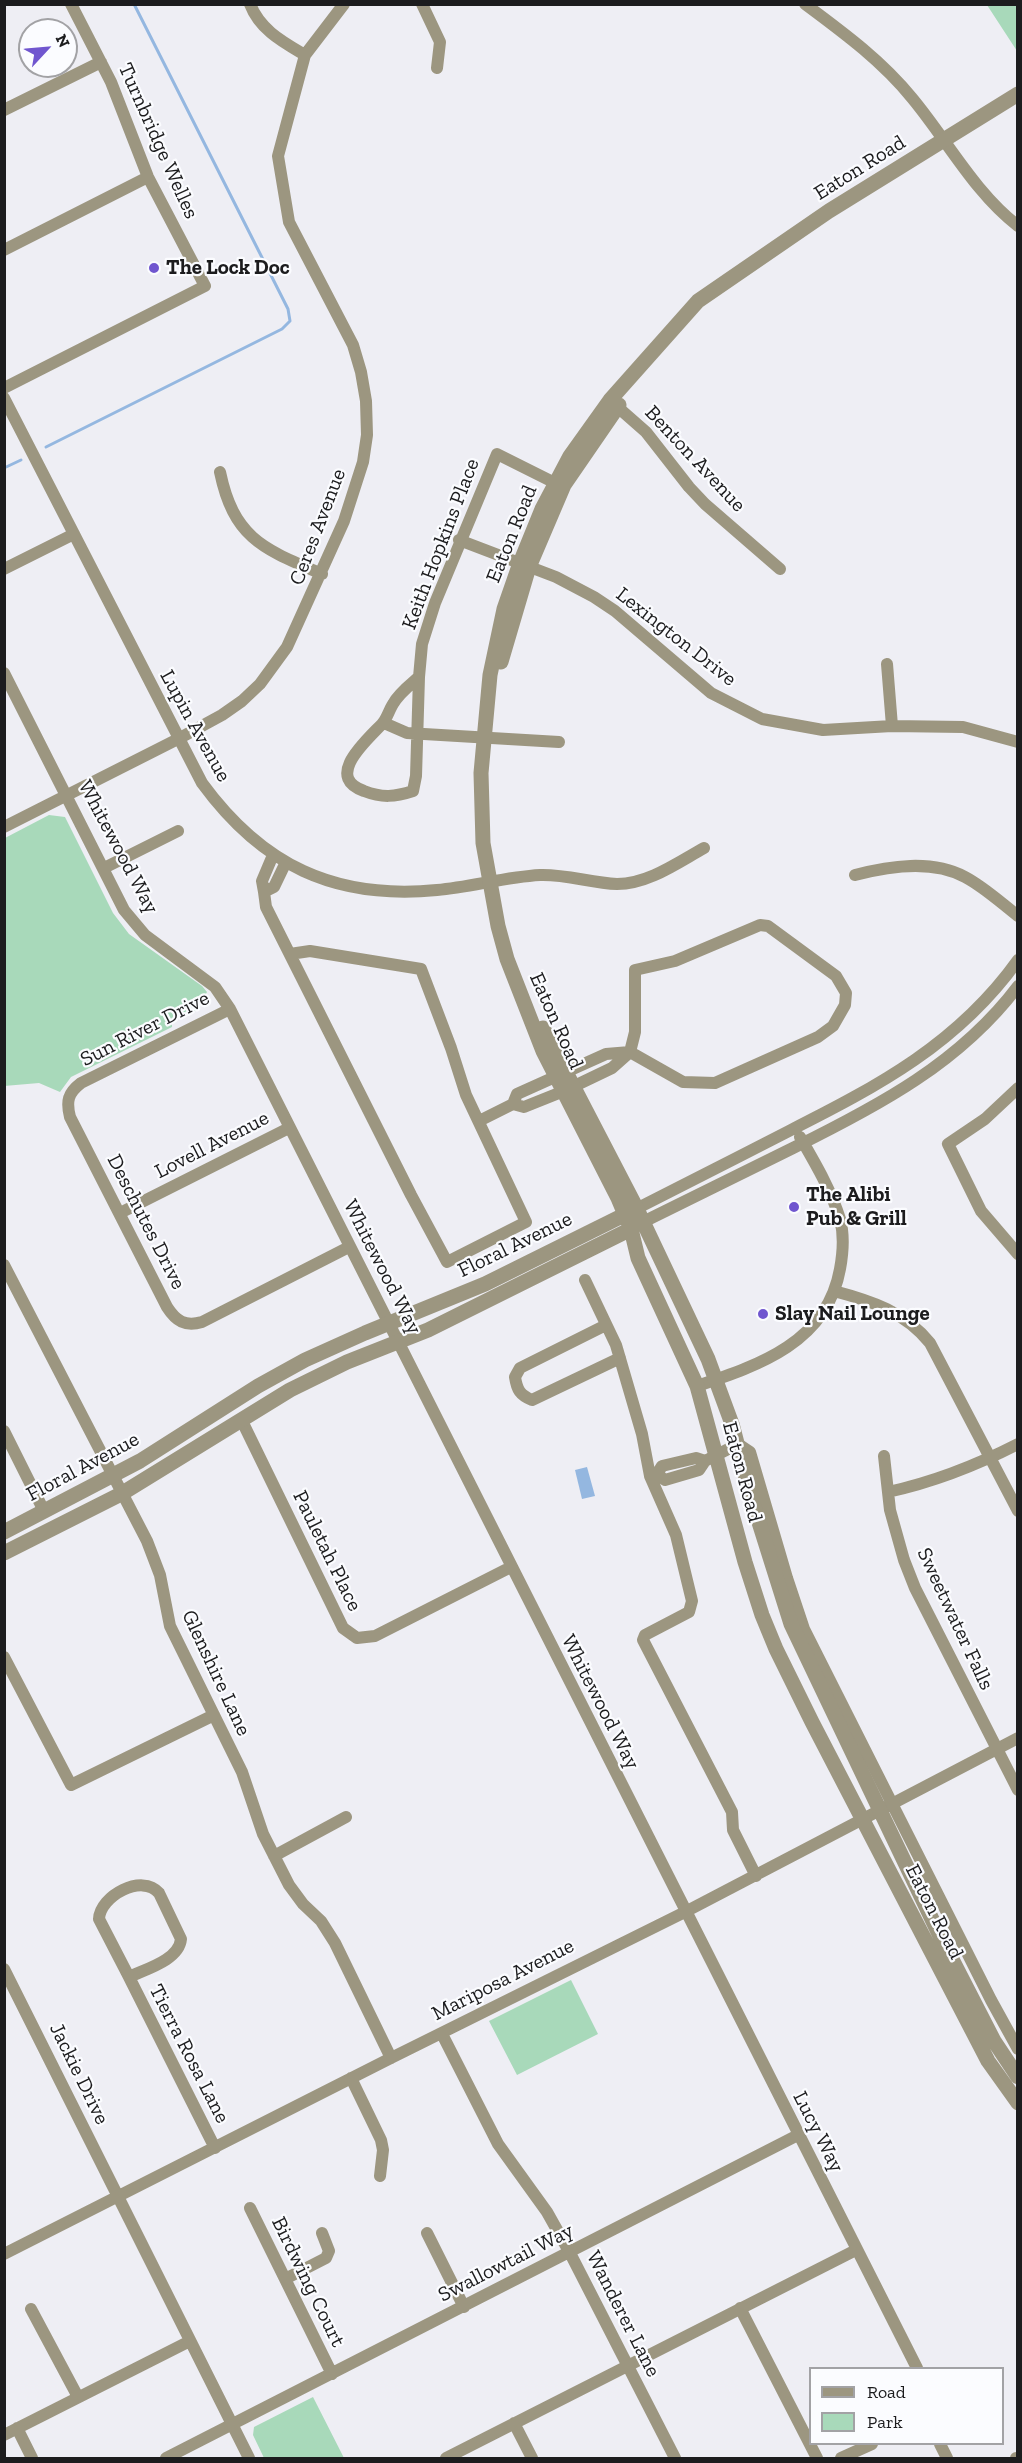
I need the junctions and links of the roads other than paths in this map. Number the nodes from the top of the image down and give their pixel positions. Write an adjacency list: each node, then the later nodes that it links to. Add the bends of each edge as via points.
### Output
1 (71, 4): 7 (street, Turnbridge Welles)
2 (250, 4): 6 (street, via 254,15 275,38)
3 (344, 4): 6 (street, Ceres Avenue)
4 (422, 4): 8 (street, via 440,42)
5 (805, 4): 11 (street, via 862,46 911,97)
6 (305, 55): 25 (street, Ceres Avenue, via 278,156 289,222 353,345 366,401 363,462)
7 (101, 62): 10 (street); 12 (street, Turnbridge Welles)
8 (436, 68)
9 (1017, 94): 11 (street, Eaton Road)
10 (4, 110)
11 (948, 145): 13 (street, via 985,194); 17 (street, Eaton Road, via 829,212 698,301)
12 (148, 177): 14 (street); 15 (street, Turnbridge Welles, via 205,286)
13 (1017, 226)
14 (4, 250)
15 (4, 388)
16 (4, 398): 20 (street, Lupin Avenue)
17 (613, 403): 19 (street, Eaton Road, via 570,456); 22 (street, via 564,485); 24 (street, Benton Avenue, via 646,432 705,504)
18 (220, 472): 25 (street, via 230,508 250,537)
19 (555, 483): 21 (street, Keith Hopkins Place, via 497,454); 22 (street, Eaton Road)
20 (74, 534): 23 (street); 32 (street, Lupin Avenue)
21 (459, 540): 22 (street, Lexington Drive); 28 (street, Keith Hopkins Place, via 422,644)
22 (524, 565): 30 (street, Lexington Drive, via 594,597 711,693 752,715 789,726 823,730); 33 (street, Eaton Road, via 495,643)
23 (4, 569)
24 (780, 569)
25 (322, 574): 32 (street, Ceres Avenue, via 287,647 260,684 222,715)
26 (887, 664): 30 (street)
27 (4, 673): 36 (street, Whitewood Way)
28 (419, 678): 29 (street, Keith Hopkins Place, via 393,703); 31 (street, Keith Hopkins Place)
29 (384, 723): 31 (street); 31 (street, Keith Hopkins Place, via 346,770 353,788 396,797 413,790)
30 (892, 726): 35 (street, Lexington Drive, via 963,727)
31 (417, 734): 33 (street)
32 (178, 739): 36 (street, Ceres Avenue); 40 (street, Lupin Avenue, via 220,808 242,832)
33 (487, 739): 34 (street); 44 (street, Eaton Road, via 480,808)
34 (559, 742)
35 (1017, 742)
36 (66, 795): 37 (street, Ceres Avenue); 42 (street, Whitewood Way)
37 (4, 827)
38 (178, 831): 42 (street)
39 (704, 848): 44 (street, Lupin Avenue, via 635,882 617,884 542,875)
40 (273, 855): 41 (street, Lupin Avenue); 45 (street, via 262,880)
41 (286, 862): 44 (street, Lupin Avenue, via 334,883 374,892 430,891); 45 (street, via 274,887)
42 (104, 868): 50 (street, Whitewood Way, via 124,910 144,935 205,977)
43 (855, 875): 46 (street, via 883,867 948,870 981,887)
44 (494, 881): 52 (street, Eaton Road, via 498,926 517,989 543,1051)
45 (264, 892): 47 (street, via 266,907)
46 (1017, 916)
47 (290, 954): 57 (street, via 310,951 421,969); 57 (street, via 447,1262 526,1222)
48 (1017, 960): 59 (street, Floral Avenue, via 969,1017 920,1058 870,1090)
49 (1017, 986): 60 (street, Floral Avenue, via 980,1030 932,1070 879,1104)
50 (230, 1009): 56 (street, Sun River Drive, via 72,1089 68,1098); 58 (street, Whitewood Way)
51 (630, 1052): 51 (street, via 635,1032 635,970 675,961 760,925 768,926 836,976 846,993 845,1005 833,1026 818,1037 715,1083 683,1082); 52 (street, via 606,1054); 53 (street, via 612,1068)
52 (561, 1075): 53 (street, Eaton Road); 55 (street, via 517,1094)
53 (569, 1089): 55 (street, via 524,1107); 62 (street, Eaton Road)
54 (1017, 1089): 64 (street, via 948,1144 981,1211)
55 (513, 1104): 57 (street)
56 (70, 1117): 61 (street, Deschutes Drive)
57 (479, 1121)
58 (289, 1128): 61 (street, Lovell Avenue); 63 (street, Whitewood Way)
59 (795, 1128): 60 (street); 62 (street, Floral Avenue)
60 (804, 1143): 62 (street, Floral Avenue); 67 (street, via 840,1222 841,1264)
61 (120, 1213): 63 (street, Deschutes Drive, via 173,1317 182,1323 202,1322)
62 (634, 1219): 68 (street, Floral Avenue); 70 (street, Floral Avenue, via 515,1288); 72 (street, Eaton Road); 73 (street, Eaton Road, via 638,1258)
63 (349, 1247): 68 (street, Whitewood Way)
64 (1017, 1254)
65 (4, 1265): 82 (street, Glenshire Lane)
66 (585, 1280): 69 (street)
67 (834, 1291): 72 (street, via 819,1319 802,1338); 79 (street, via 887,1308 919,1329)
68 (389, 1324): 70 (street, Whitewood Way); 82 (street, Floral Avenue, via 281,1373)
69 (606, 1325): 71 (street); 71 (street, via 520,1368 515,1377 517,1389 532,1400)
70 (399, 1342): 74 (street, Floral Avenue, via 317,1376); 89 (street, Whitewood Way)
71 (620, 1358): 81 (street)
72 (716, 1380): 73 (street); 76 (street, Eaton Road)
73 (697, 1386): 80 (street, Eaton Road)
74 (241, 1419): 84 (street, Floral Avenue); 89 (street, Pauletah Place, via 343,1628 357,1638 375,1636)
75 (4, 1431): 86 (street)
76 (738, 1444): 80 (street); 95 (street, Eaton Road, via 791,1624)
77 (1017, 1444): 79 (street)
78 (885, 1456): 83 (street, Sweetwater Falls)
79 (991, 1458): 83 (street, via 923,1485); 85 (street)
80 (710, 1459): 81 (street, via 696,1458 662,1466); 97 (street, Eaton Road, via 776,1650)
81 (654, 1475): 99 (street, via 676,1535 692,1601 689,1612 645,1635 643,1640 732,1812 733,1830)
82 (112, 1477): 84 (street, Glenshire Lane); 86 (street, Floral Avenue)
83 (888, 1492): 93 (street, Sweetwater Falls, via 895,1530 915,1588)
84 (121, 1494): 88 (street, Floral Avenue); 91 (street, Glenshire Lane, via 154,1558 170,1626)
85 (1017, 1510)
86 (44, 1511): 87 (street, Floral Avenue)
87 (4, 1532)
88 (4, 1553)
89 (511, 1567): 100 (street, Whitewood Way)
90 (4, 1657): 91 (street, via 72,1785)
91 (214, 1715): 98 (street, Glenshire Lane, via 242,1772)
92 (1017, 1738): 93 (street, Mariposa Avenue)
93 (997, 1749): 94 (street, Sweetwater Falls); 95 (street, Mariposa Avenue)
94 (1017, 1790)
95 (886, 1807): 97 (street, Mariposa Avenue); 104 (street, Eaton Road); 106 (street, Eaton Road, via 994,2041)
96 (346, 1817): 98 (street)
97 (863, 1821): 99 (street, Mariposa Avenue); 108 (street, Eaton Road, via 987,2061)
98 (274, 1856): 105 (street, Glenshire Lane, via 289,1885 335,1943)
99 (756, 1876): 100 (street, Mariposa Avenue)
100 (685, 1912): 103 (street, Mariposa Avenue); 109 (street, Lucy Way)
101 (4, 1969): 112 (street, Jackie Drive)
102 (129, 1977): 102 (street, Tierra Rosa Lane, via 99,1919 99,1911 110,1898 148,1884 159,1893 181,1939 180,1947 170,1957); 110 (street, Tierra Rosa Lane)
103 (442, 2034): 105 (street, Mariposa Avenue); 117 (street, Wanderer Lane, via 498,2144 547,2212)
104 (1017, 2049)
105 (391, 2058): 107 (street, Mariposa Avenue)
106 (1017, 2077)
107 (351, 2078): 110 (street, Mariposa Avenue); 111 (street, via 381,2140)
108 (1017, 2103)
109 (798, 2135): 116 (street, Lucy Way); 117 (street, Swallowtail Way)
110 (215, 2148): 112 (street, Mariposa Avenue)
111 (380, 2176)
112 (118, 2197): 118 (street, Mariposa Avenue); 123 (street, Jackie Drive)
113 (249, 2208): 119 (street, Birdwing Court)
114 (322, 2233): 119 (street, via 329,2251 326,2258)
115 (427, 2233): 120 (street)
116 (856, 2250): 121 (street); 125 (street, Lucy Way)
117 (570, 2253): 120 (street, Swallowtail Way); 124 (street, Wanderer Lane)
118 (4, 2254)
119 (285, 2279): 126 (street, Birdwing Court)
120 (464, 2307): 126 (street, Swallowtail Way)
121 (740, 2308): 124 (street); 132 (street)
122 (31, 2309): 127 (street)
123 (190, 2341): 127 (street); 129 (street, Jackie Drive)
124 (627, 2364): 128 (street); 139 (street, Wanderer Lane)
125 (916, 2367)
126 (332, 2374): 129 (street, Swallowtail Way)
127 (78, 2397): 130 (street)
128 (514, 2423): 137 (street); 138 (street)
129 (232, 2425): 135 (street, Swallowtail Way); 136 (street, Jackie Drive)
130 (17, 2428): 131 (street); 134 (street)
131 (4, 2435)
132 (809, 2442)
133 (870, 2445): 140 (street)
134 (32, 2458)
135 (166, 2458)
136 (249, 2458)
137 (446, 2458)
138 (532, 2458)
139 (675, 2458)
140 (841, 2458)

